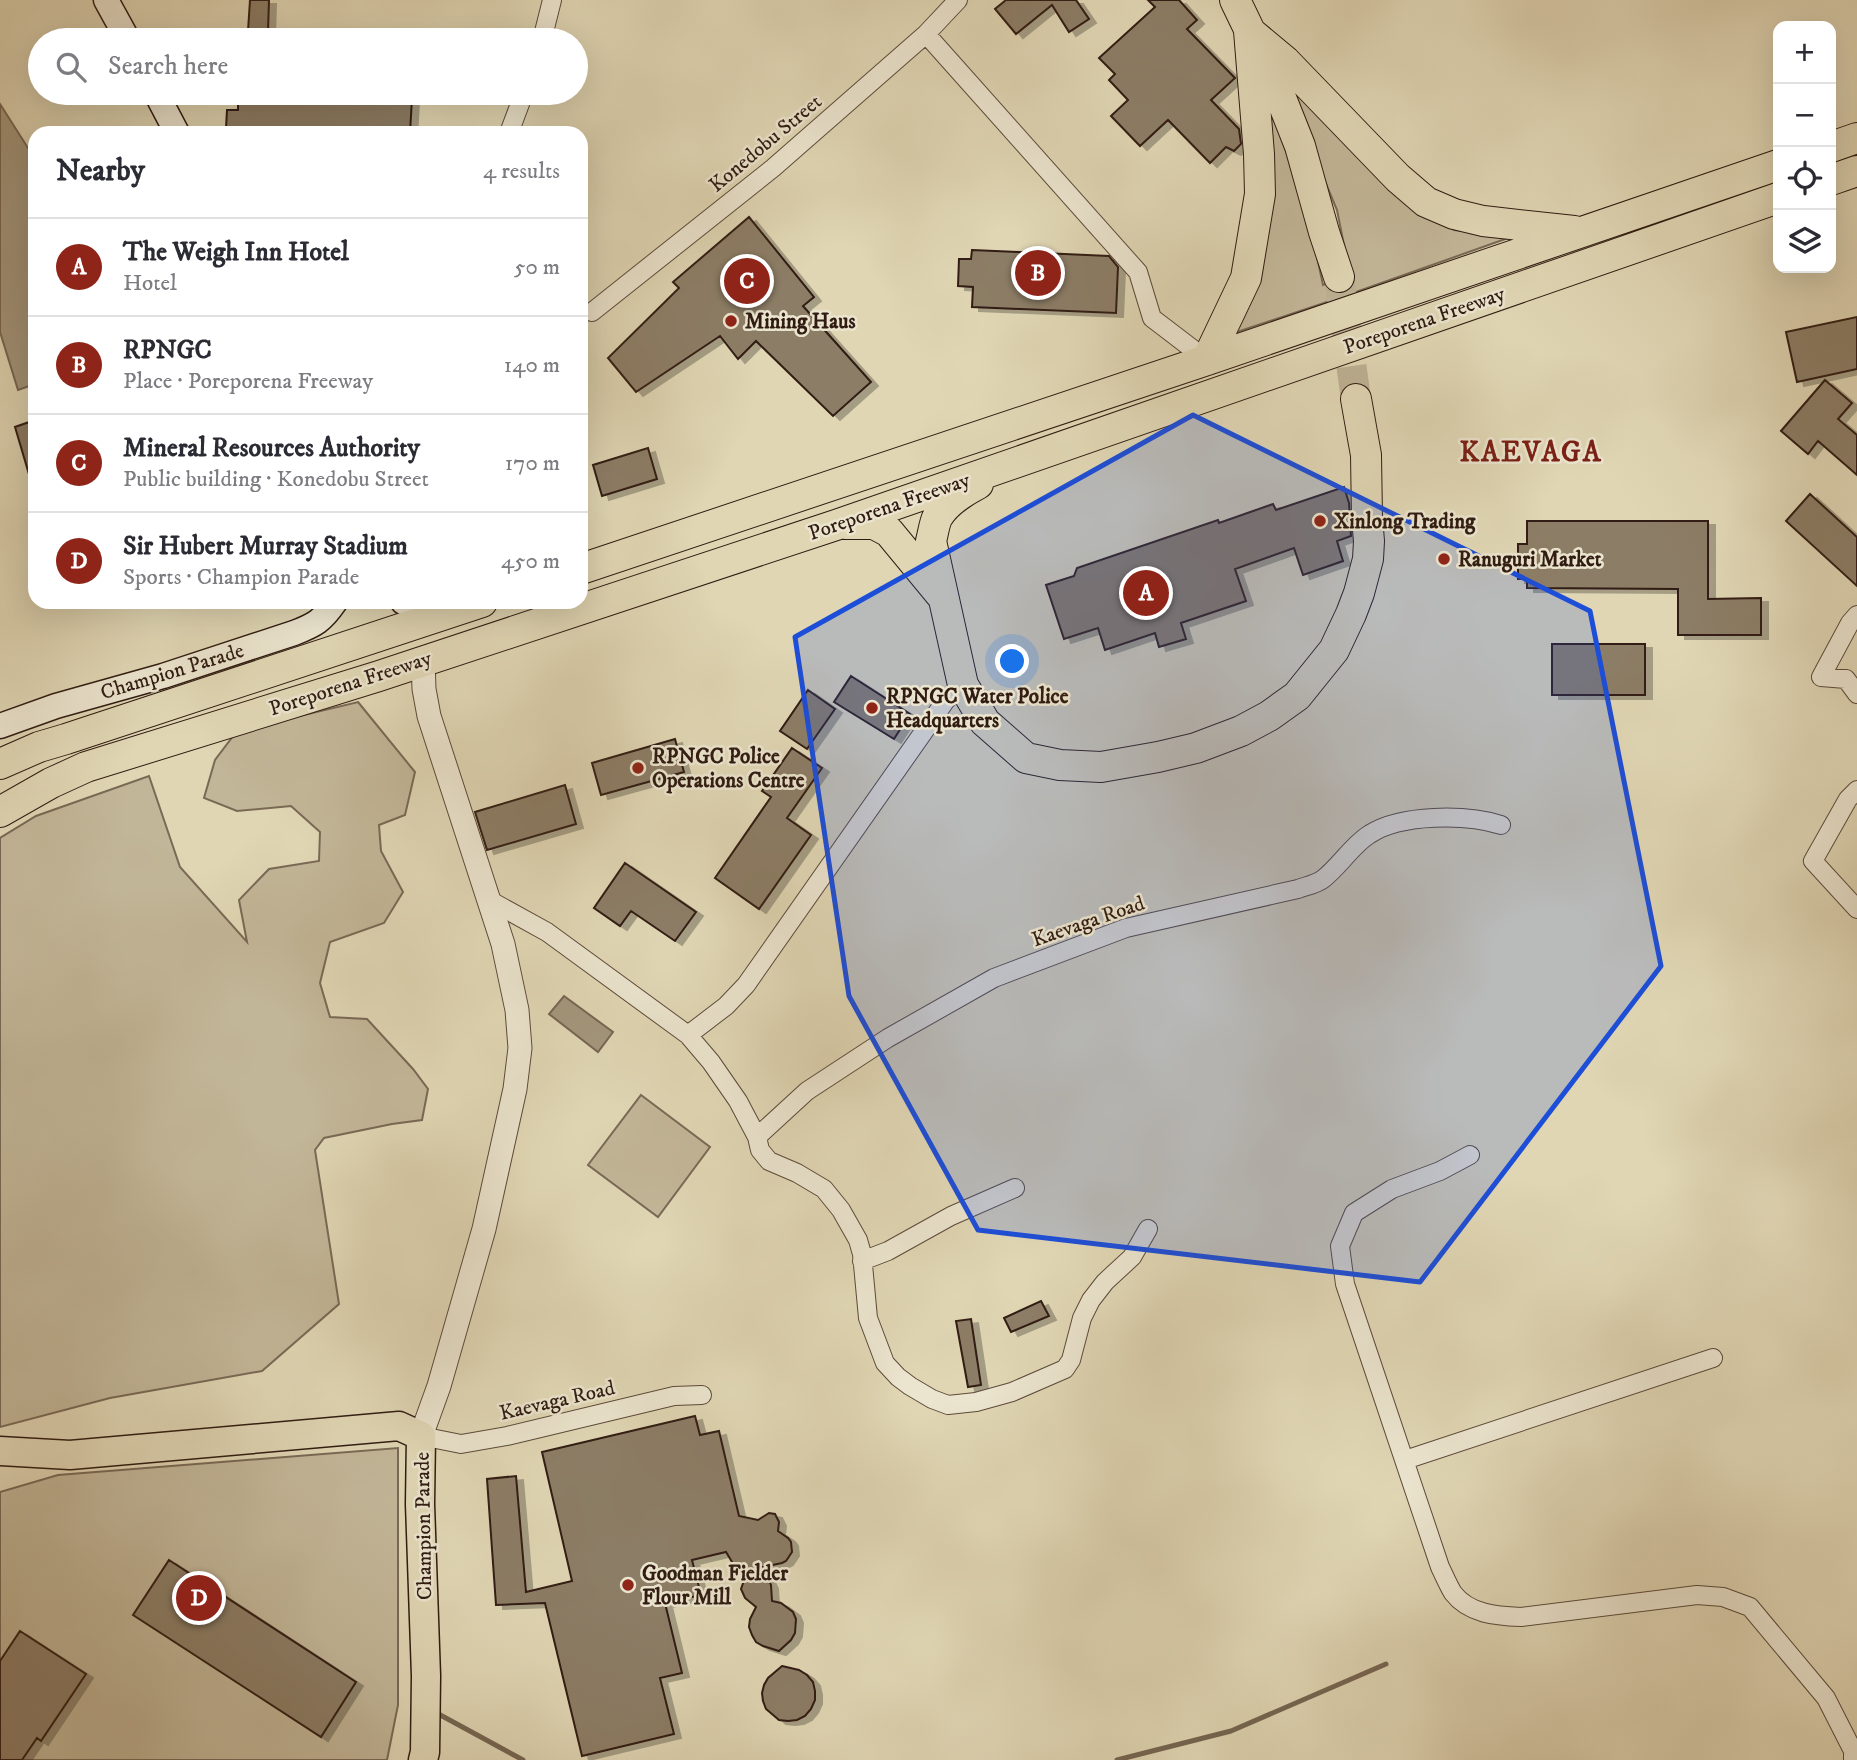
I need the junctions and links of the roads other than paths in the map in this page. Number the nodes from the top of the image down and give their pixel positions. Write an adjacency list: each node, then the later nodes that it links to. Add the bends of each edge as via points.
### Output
1 (106, 0): 5 (main road)
2 (552, 0): 6 (street)
3 (958, 0): 8 (street, Konedobu Street)
4 (1235, 0): 7 (highway)
5 (121, 28)
6 (545, 28)
7 (1249, 31): 19 (highway, via 1426,202 1483,221); 20 (highway, via 1300,146); 22 (highway, via 1260,194 1246,278)
8 (926, 34): 21 (street, Konedobu Street, via 773,169); 22 (street, via 1138,272 1152,318)
9 (162, 105): 11 (main road)
10 (520, 105): 12 (street)
11 (173, 126)
12 (512, 126)
13 (1857, 138): 14 (highway)
14 (1836, 145)
15 (1773, 167): 19 (highway, Poreporena Freeway)
16 (1857, 171): 17 (highway)
17 (1836, 178)
18 (1773, 200): 24 (highway, Poreporena Freeway)
19 (1582, 232): 22 (highway, Poreporena Freeway)
20 (1339, 277)
21 (592, 312)
22 (1207, 360): 26 (highway, Poreporena Freeway)
23 (1356, 399): 34 (highway, via 1366,454 1368,559 1355,604 1334,650 1297,696 1241,732 1196,748 1101,767 1026,758 985,722)
24 (1018, 461): 25 (highway, Poreporena Freeway); 27 (highway, via 959,495 937,519 931,541)
25 (836, 524): 27 (highway, via 874,524 889,532); 28 (highway, Poreporena Freeway)
26 (588, 567)
27 (944, 598): 34 (highway)
28 (588, 606)
29 (330, 609): 36 (main road, Champion Parade, via 315,625 294,633)
30 (461, 609): 37 (highway, Poreporena Freeway, via 39,747)
31 (578, 609): 33 (highway, Poreporena Freeway)
32 (1857, 615): 35 (street, via 1821,677 1846,679)
33 (424, 660): 39 (highway, Poreporena Freeway, via 86,767); 41 (street, via 429,716)
34 (963, 685): 43 (street, via 946,700 746,985)
35 (1857, 694)
36 (0, 726)
37 (0, 764)
38 (1857, 790): 42 (street, via 1813,861)
39 (0, 812)
40 (1501, 825): 44 (street, Kaevaga Road, via 1436,817 1394,824 1369,834 1321,881 1126,928 994,978 807,1091)
41 (489, 900): 43 (street, via 547,932); 51 (street, via 517,1010 520,1048 515,1089 484,1229)
42 (1857, 909)
43 (688, 1035): 44 (street, via 738,1101)
44 (757, 1138): 48 (street, via 769,1161 797,1173 832,1198 858,1240)
45 (1470, 1155): 54 (street, via 1392,1189 1354,1213 1340,1246 1345,1283)
46 (1015, 1188): 48 (street)
47 (1148, 1229): 48 (street, via 1132,1257 1091,1300 1069,1365 1012,1392 976,1402 948,1405 932,1399 885,1363 868,1318)
48 (862, 1261)
49 (1713, 1358): 54 (street)
50 (702, 1395): 51 (street, Kaevaga Road, via 674,1396 461,1444)
51 (421, 1436): 53 (main road, Champion Parade, via 399,1426); 56 (main road, Champion Parade, via 426,1676)
52 (0, 1451): 53 (main road, Champion Parade)
53 (70, 1455): 55 (main road, Champion Parade)
54 (1405, 1460): 57 (street, via 1440,1567 1453,1593 1472,1609 1521,1617 1697,1595 1723,1597 1750,1607 1826,1698 1853,1751)
55 (0, 1471)
56 (422, 1760)
57 (1853, 1760)

